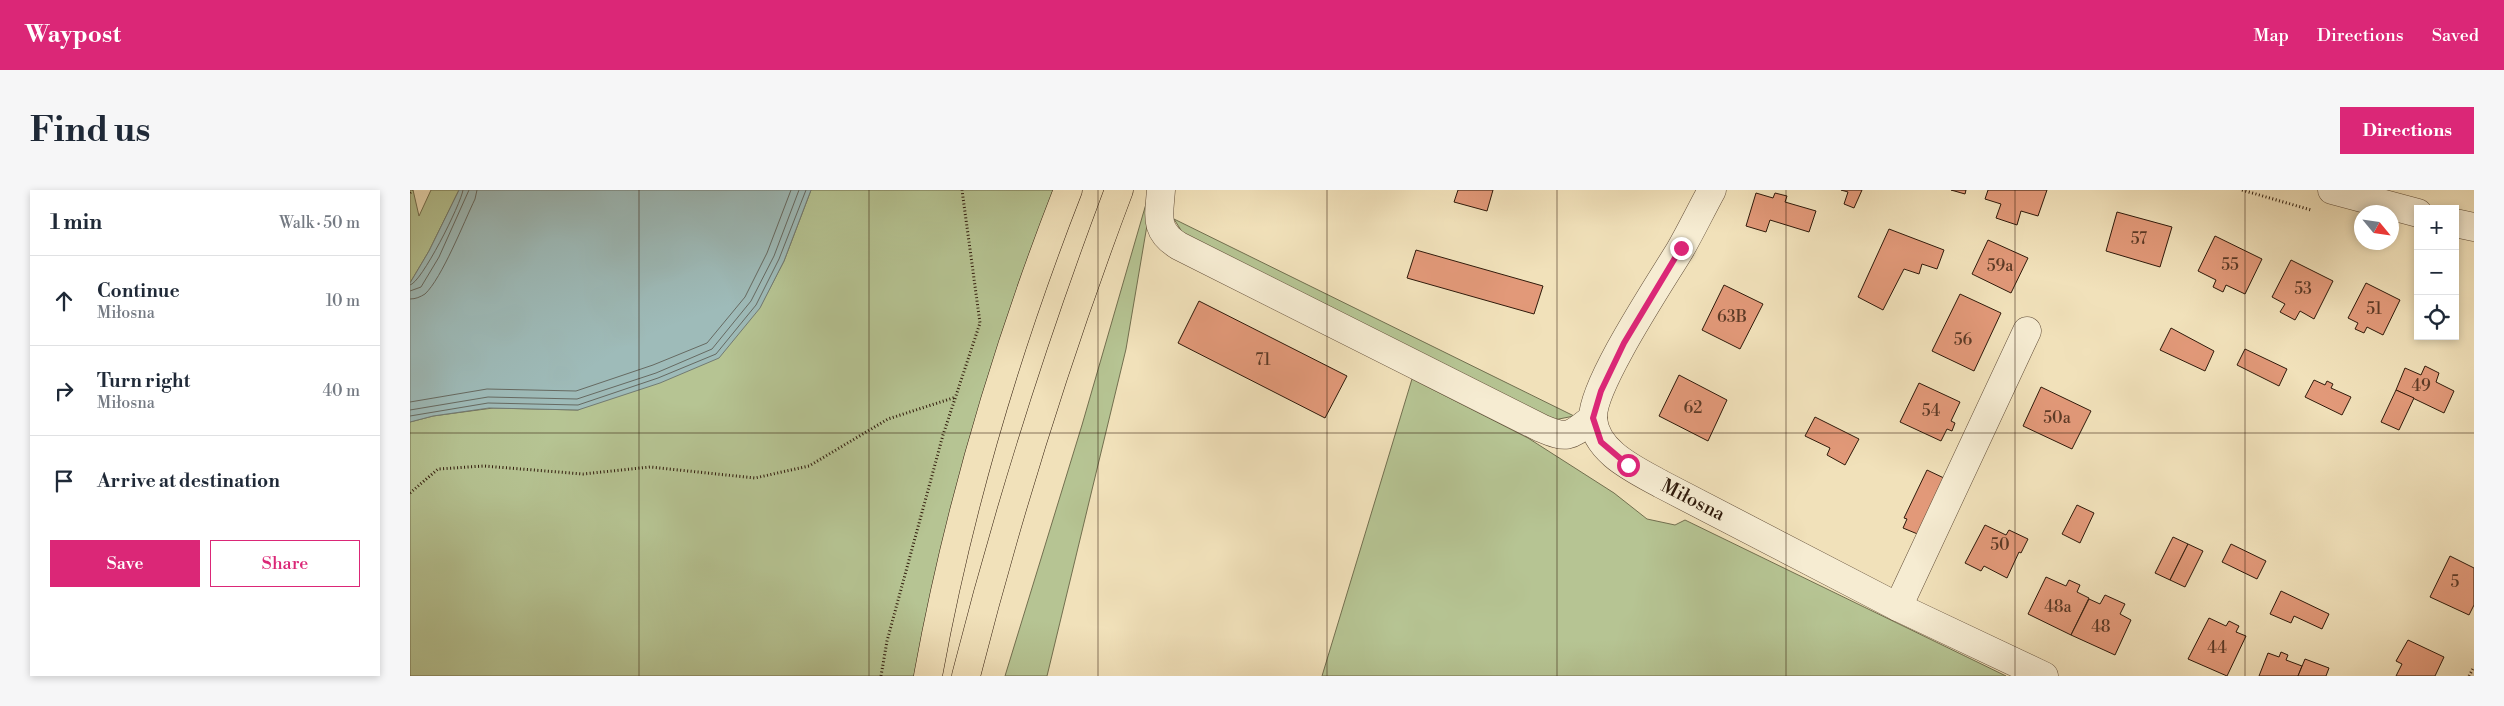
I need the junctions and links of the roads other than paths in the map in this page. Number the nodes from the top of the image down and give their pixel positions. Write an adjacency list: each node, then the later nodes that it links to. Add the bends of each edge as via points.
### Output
1 (1068, 190): 12 (main road, via 1016,337 975,472)
2 (1119, 190): 13 (main road, via 1072,317 1034,435)
3 (1161, 190): 10 (street, via 1159,223 1166,238 1179,246 1541,428 1561,436 1574,434)
4 (1712, 190): 10 (street, via 1624,343 1601,391)
5 (2324, 200): 6 (street)
6 (2414, 212)
7 (2459, 223): 8 (street)
8 (2474, 227)
9 (2027, 331): 11 (street)
10 (1593, 418): 11 (street, Miłosna, via 1601,442 1628,465)
11 (1898, 607): 14 (street, Miłosna)
12 (928, 676)
13 (966, 676)
14 (2044, 676)

